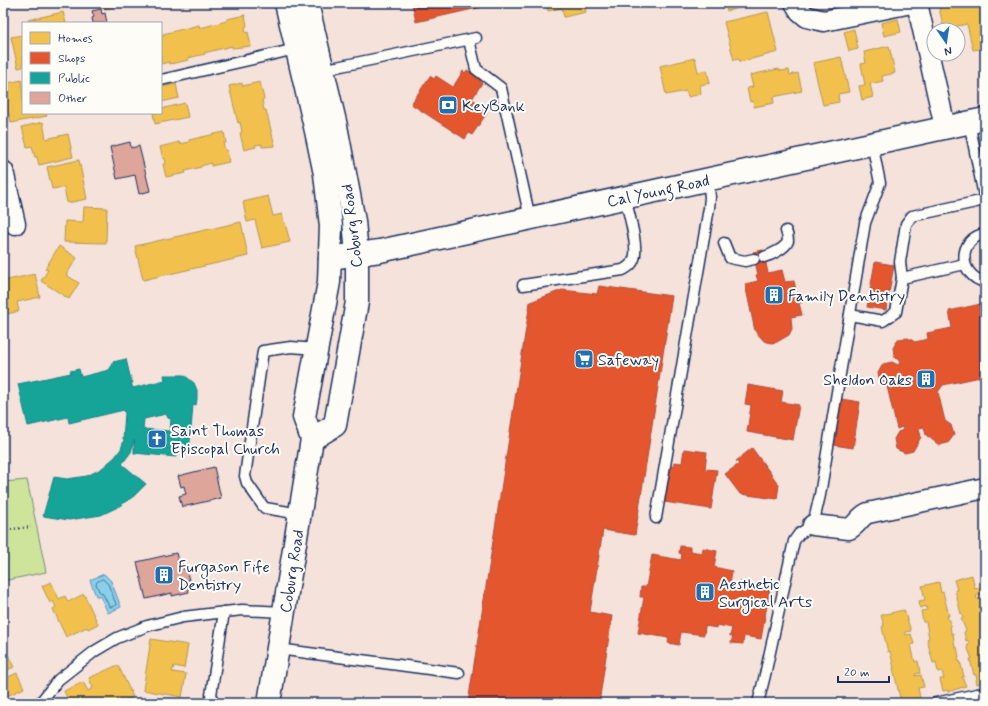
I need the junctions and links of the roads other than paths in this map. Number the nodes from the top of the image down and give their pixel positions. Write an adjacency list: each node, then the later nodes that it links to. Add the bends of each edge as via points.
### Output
1 (286, 3): 6 (main road, Coburg Road)
2 (307, 3): 7 (main road, Coburg Road)
3 (795, 3): 4 (street, via 807,17 824,21)
4 (911, 3)
5 (917, 3): 10 (street)
6 (296, 49): 8 (lane); 22 (main road, Coburg Road, via 325,174 331,226)
7 (322, 70): 16 (lane, via 472,39 476,69 501,88); 21 (main road, Coburg Road, via 354,221)
8 (162, 80)
9 (977, 120): 10 (main road, Cal Young Road); 15 (lane)
10 (944, 127): 11 (main road, Cal Young Road)
11 (872, 143): 13 (main road, Cal Young Road); 27 (lane, via 880,183 865,223)
12 (3, 171): 17 (street)
13 (708, 179): 14 (main road, Cal Young Road); 32 (lane, via 709,208)
14 (625, 197): 16 (main road, Cal Young Road); 26 (lane, via 636,248 634,259 628,267 623,270)
15 (985, 200): 24 (lane, via 912,216 906,224 902,247)
16 (530, 218): 21 (main road, Cal Young Road)
17 (15, 224)
18 (786, 231): 20 (lane, via 786,244 773,255 745,261 730,258)
19 (985, 234): 23 (lane, via 974,238 968,244)
20 (724, 243)
21 (357, 254): 22 (main road, Cal Young Road); 29 (main road, Coburg Road, via 357,302 335,425)
22 (330, 258): 28 (main road, Coburg Road, via 329,282)
23 (965, 264): 24 (lane); 25 (lane, via 970,274)
24 (902, 278): 27 (lane, via 896,312 883,322)
25 (985, 282)
26 (523, 285)
27 (850, 315): 33 (lane, via 821,488)
28 (316, 349): 29 (main road, Coburg Road, via 304,417); 31 (lane, via 291,346 263,351 245,476 247,483 265,508)
29 (312, 439): 31 (main road, Coburg Road)
30 (985, 488): 33 (street, via 868,513 849,530)
31 (300, 514): 35 (main road, Coburg Road)
32 (656, 518)
33 (812, 525): 42 (lane, via 794,541)
34 (224, 612): 35 (lane); 39 (lane); 40 (lane, via 183,617 147,626 116,638 58,680)
35 (284, 612): 36 (main road, Coburg Road)
36 (278, 649): 37 (lane); 41 (main road, Coburg Road)
37 (459, 673)
38 (985, 693): 43 (lane)
39 (211, 695)
40 (40, 703)
41 (269, 703)
42 (758, 703)
43 (936, 703)

